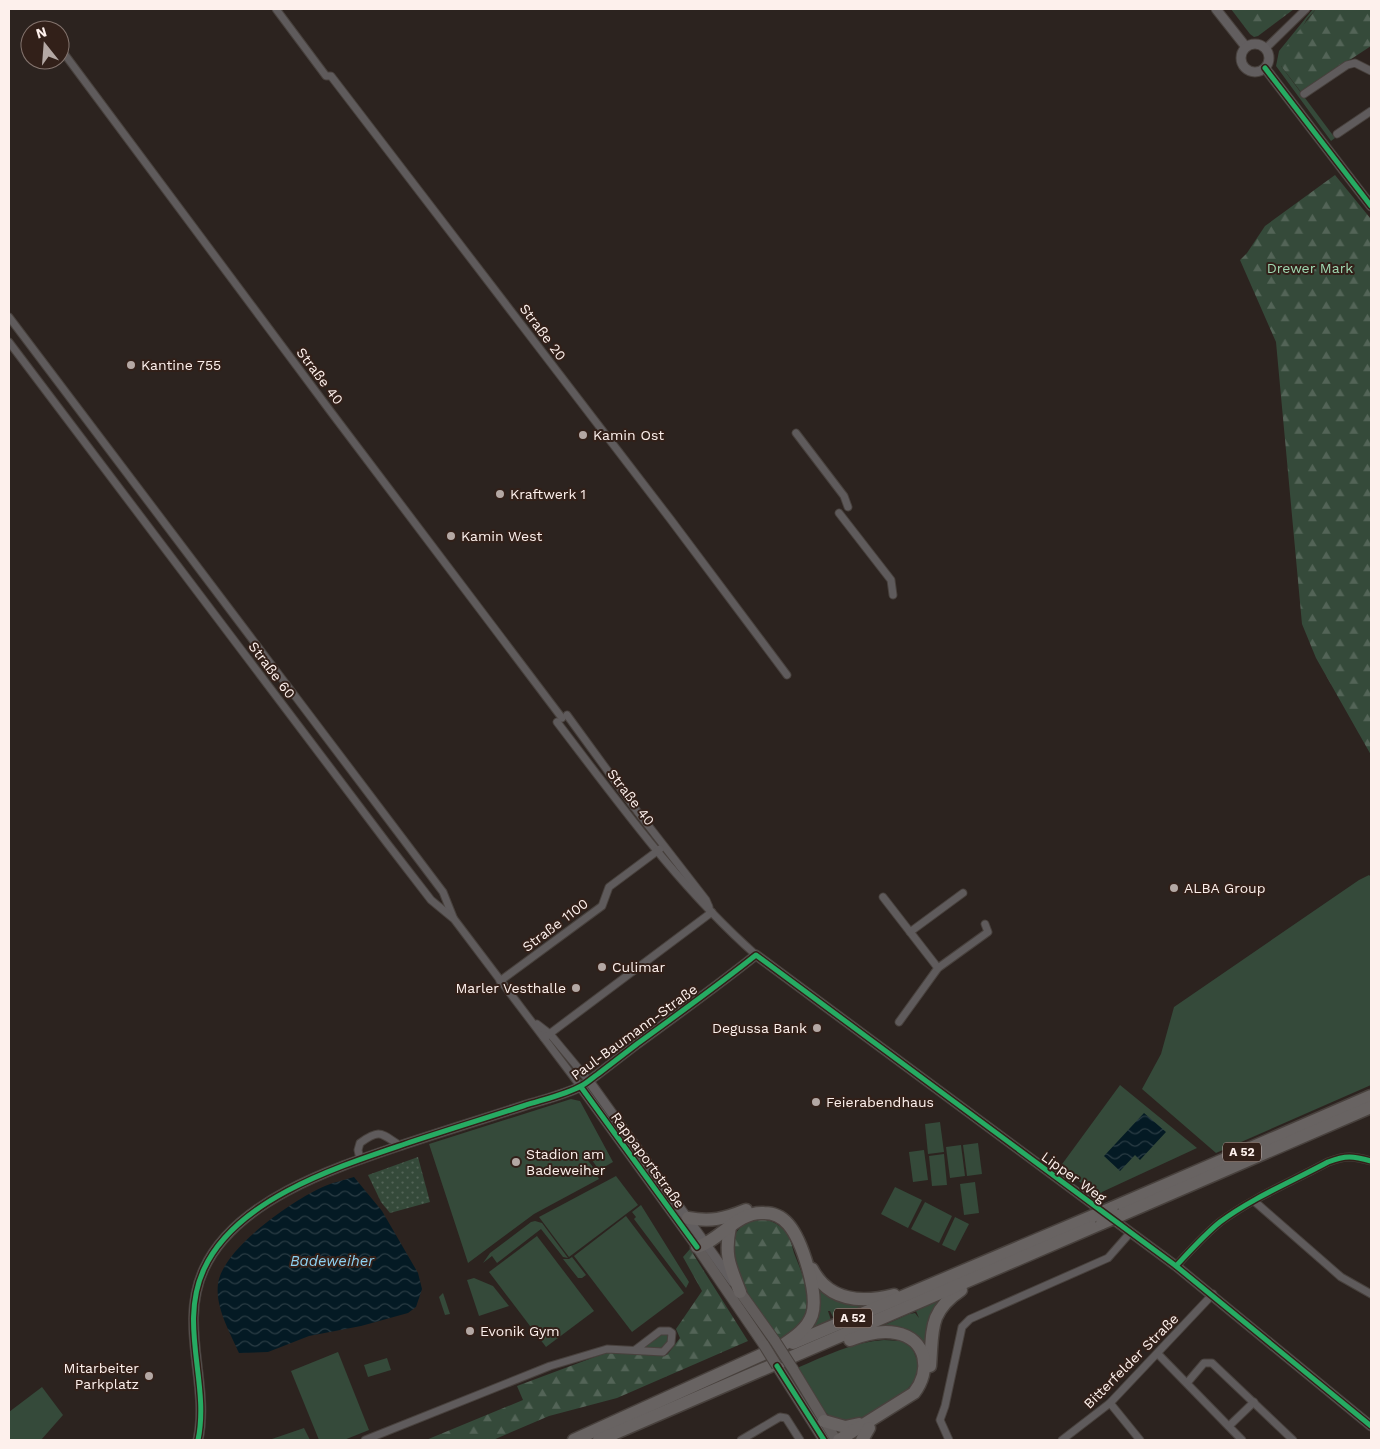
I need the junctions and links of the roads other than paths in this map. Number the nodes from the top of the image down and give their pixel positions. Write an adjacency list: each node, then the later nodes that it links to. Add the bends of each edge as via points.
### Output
1 (276, 9): 19 (street, Straße 20, via 326,76 331,76)
2 (1216, 9): 4 (main road)
3 (1306, 9): 5 (street)
4 (1246, 47): 5 (main road, via 1256,43); 7 (main road, via 1241,56 1244,67 1255,72)
5 (1266, 48): 7 (main road, via 1270,60)
6 (70, 61): 20 (street, Straße 40)
7 (1265, 68): 12 (main road)
8 (1371, 71): 9 (street, via 1355,62)
9 (1304, 94)
10 (1371, 111): 11 (street)
11 (1337, 134)
12 (1371, 206)
13 (9, 317): 27 (street, via 443,892)
14 (9, 342): 27 (street, Straße 60, via 420,886)
15 (796, 433): 16 (street, via 844,496)
16 (848, 508)
17 (839, 513): 18 (street, via 891,580)
18 (893, 595)
19 (787, 675)
20 (562, 718): 21 (street); 22 (street, Straße 40)
21 (664, 846): 22 (street, Straße 1100); 23 (street)
22 (657, 852): 23 (street, Straße 40); 32 (street, Straße 1100, via 609,887 602,906)
23 (689, 884): 26 (street, via 706,900)
24 (963, 893): 29 (street)
25 (883, 897): 29 (street)
26 (712, 912): 30 (street); 35 (street)
27 (454, 919): 32 (street, Straße 60)
28 (985, 924): 31 (street, via 988,932)
29 (910, 932): 31 (street)
30 (756, 954): 36 (main road, Paul-Baumann-Straße); 49 (main road, Lipper Weg)
31 (938, 968): 34 (street)
32 (500, 981): 33 (street, Straße 60)
33 (530, 1019): 35 (street, Paul-Baumann-Straße)
34 (899, 1022)
35 (547, 1036): 36 (street, Paul-Baumann-Straße); 37 (street, Paul-Baumann-Straße)
36 (590, 1081): 37 (main road, Paul-Baumann-Straße); 46 (main road, Rappaportstraße)
37 (581, 1087): 40 (main road, Paul-Baumann-Straße); 50 (main road, Rappaportstraße)
38 (1371, 1096): 45 (highway, A 52)
39 (1371, 1106): 45 (highway, A 52)
40 (398, 1144): 41 (main road, Paul-Baumann-Straße); 41 (street, via 381,1133 375,1133 359,1146)
41 (360, 1160): 68 (main road, Paul-Baumann-Straße, via 317,1176 274,1199 232,1230 210,1258 197,1287 193,1317 201,1419)
42 (1371, 1161): 43 (street, via 1351,1156 1328,1162)
43 (1254, 1201): 52 (street, via 1220,1222); 56 (street, via 1341,1277)
44 (742, 1212): 46 (highway, via 705,1221); 50 (highway); 53 (highway, via 765,1207 785,1215 796,1226 819,1280 832,1292 854,1300 890,1296)
45 (1117, 1212): 47 (highway, A 52, bridge)
46 (688, 1218): 50 (main road, Rappaportstraße)
47 (1097, 1220): 51 (highway, A 52); 53 (highway, A 52)
48 (730, 1227): 50 (highway); 54 (highway, via 726,1245 728,1261); 59 (highway, via 745,1216 758,1212 782,1219 796,1237 814,1292 812,1313 803,1330 796,1337)
49 (1130, 1233): 52 (main road, Lipper Weg); 78 (street, via 1108,1258 970,1319 962,1327 940,1420)
50 (702, 1244): 54 (main road, Rappaportstraße); 74 (main road, Rappaportstraße, bridge)
51 (1002, 1266): 60 (highway, A 52); 65 (highway, via 960,1290 943,1304 932,1329 929,1375 923,1389 915,1399)
52 (1176, 1266): 55 (main road, Lipper Weg)
53 (958, 1274): 59 (highway, A 52)
54 (740, 1292): 60 (main road, Rappaportstraße, bridge)
55 (1213, 1294): 58 (street, Bitterfelder Straße); 67 (main road, Lipper Weg)
56 (1371, 1294)
57 (635, 1350): 57 (street, via 660,1331 672,1333 671,1343 664,1352); 69 (street, via 607,1349 550,1366)
58 (1158, 1354): 61 (street); 63 (street, Bitterfelder Straße)
59 (748, 1361): 70 (highway, A 52)
60 (793, 1363): 64 (main road, Rappaportstraße); 65 (highway, via 865,1334 896,1333 909,1338 924,1358 926,1368 922,1382 908,1398); 71 (highway, A 52)
61 (1187, 1383): 62 (street, via 1204,1363 1212,1363); 66 (street)
62 (1254, 1402): 66 (street); 82 (street)
63 (1110, 1403): 79 (street, Bitterfelder Straße); 80 (street)
64 (824, 1421): 65 (highway, via 845,1427); 75 (main road, Rappaportstraße)
65 (871, 1423): 75 (highway); 76 (highway); 77 (highway)
66 (1229, 1426): 81 (street)
67 (1371, 1426)
68 (198, 1440)
69 (365, 1440)
70 (574, 1440)
71 (599, 1440)
72 (741, 1440): 73 (street, via 780,1417 786,1418)
73 (800, 1440)
74 (824, 1440)
75 (838, 1440)
76 (850, 1440)
77 (862, 1440)
78 (949, 1440)
79 (1062, 1440)
80 (1140, 1440)
81 (1242, 1440)
82 (1293, 1440)

